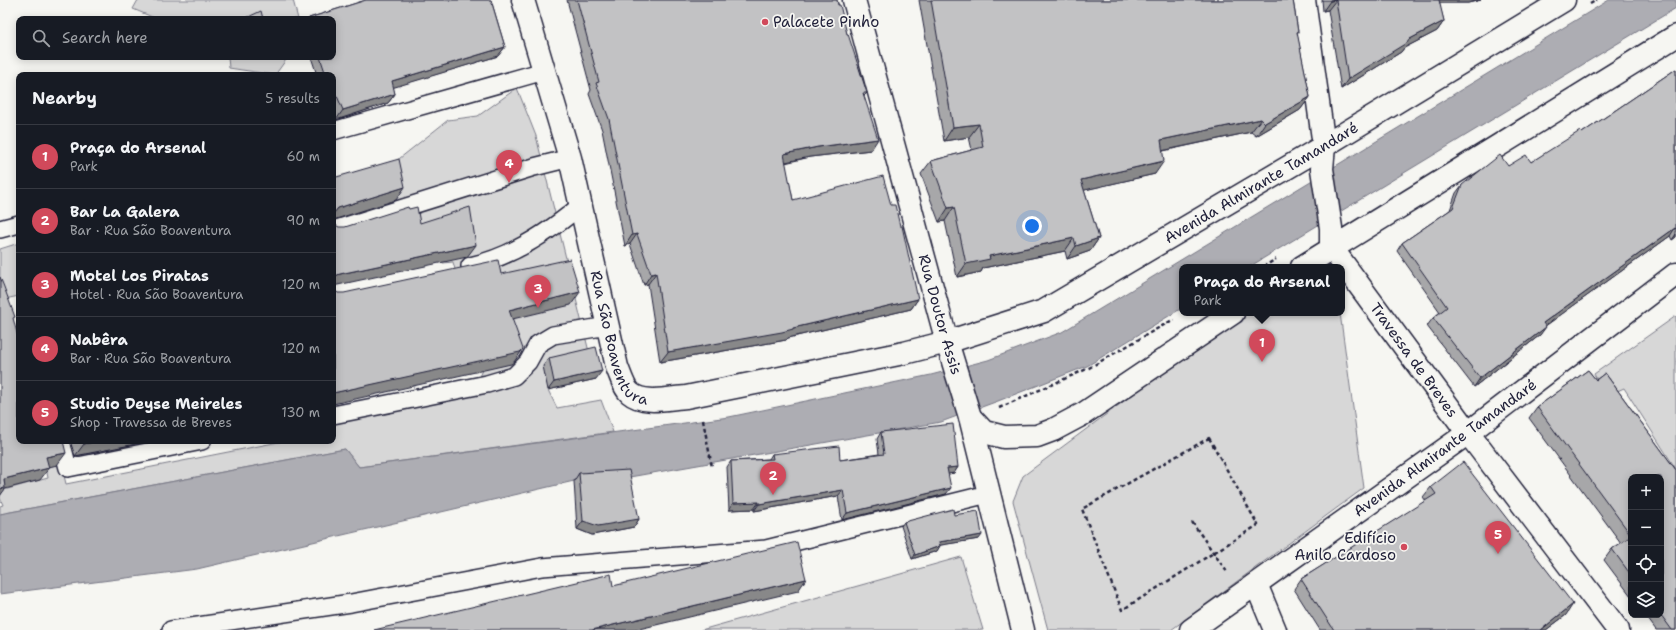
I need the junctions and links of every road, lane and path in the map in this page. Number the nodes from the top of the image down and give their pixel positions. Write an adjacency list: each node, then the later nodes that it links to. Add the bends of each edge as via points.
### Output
1 (523, 0): 6 (street, Rua São Boaventura)
2 (854, 0): 21 (street, Rua Doutor Assis)
3 (1304, 0): 8 (street, Travessa de Breves)
4 (1564, 0): 8 (street, Avenida Almirante Tamandaré)
5 (1676, 36): 14 (street)
6 (544, 71): 7 (lane); 9 (street, Rua São Boaventura)
7 (336, 130)
8 (1324, 146): 14 (street, Travessa de Breves, via 1322,169); 21 (street, Avenida Almirante Tamandaré, via 1044,311)
9 (570, 158): 10 (street, Rua São Boaventura); 13 (lane)
10 (580, 206): 16 (lane, via 550,231 492,262); 20 (street, Rua São Boaventura)
11 (16, 225): 12 (lane)
12 (0, 229)
13 (336, 229)
14 (1332, 238): 15 (street); 26 (street, Travessa de Breves)
15 (1305, 264)
16 (454, 270)
17 (1676, 274): 26 (street, Avenida Almirante Tamandaré)
18 (1229, 316): 25 (street, via 1083,414 1037,436 1004,438 984,432)
19 (1177, 317): 22 (path, via 1089,368)
20 (608, 326): 21 (street, Rua São Boaventura, via 617,367 629,392 641,398 661,399 904,353); 23 (lane, via 553,335 538,344 528,362 514,376 487,384)
21 (947, 342): 25 (street, Rua Doutor Assis)
22 (996, 409)
23 (336, 414)
24 (702, 416): 29 (path)
25 (970, 417): 30 (street, Rua Doutor Assis)
26 (1468, 433): 34 (street, Avenida Almirante Tamandaré); 39 (street, Travessa de Breves)
27 (62, 444): 28 (lane, via 68,468)
28 (187, 444)
29 (712, 467)
30 (988, 494): 35 (lane, via 766,549 542,567 351,603); 36 (street, Rua Doutor Assis)
31 (1192, 522): 32 (path)
32 (1214, 553): 32 (path, via 1122,610 1082,509 1209,438 1258,525); 33 (path)
33 (1227, 573)
34 (1256, 584): 37 (street, Avenida Almirante Tamandaré); 38 (street)
35 (171, 630)
36 (1023, 630)
37 (1190, 630)
38 (1275, 630)
39 (1618, 630)

